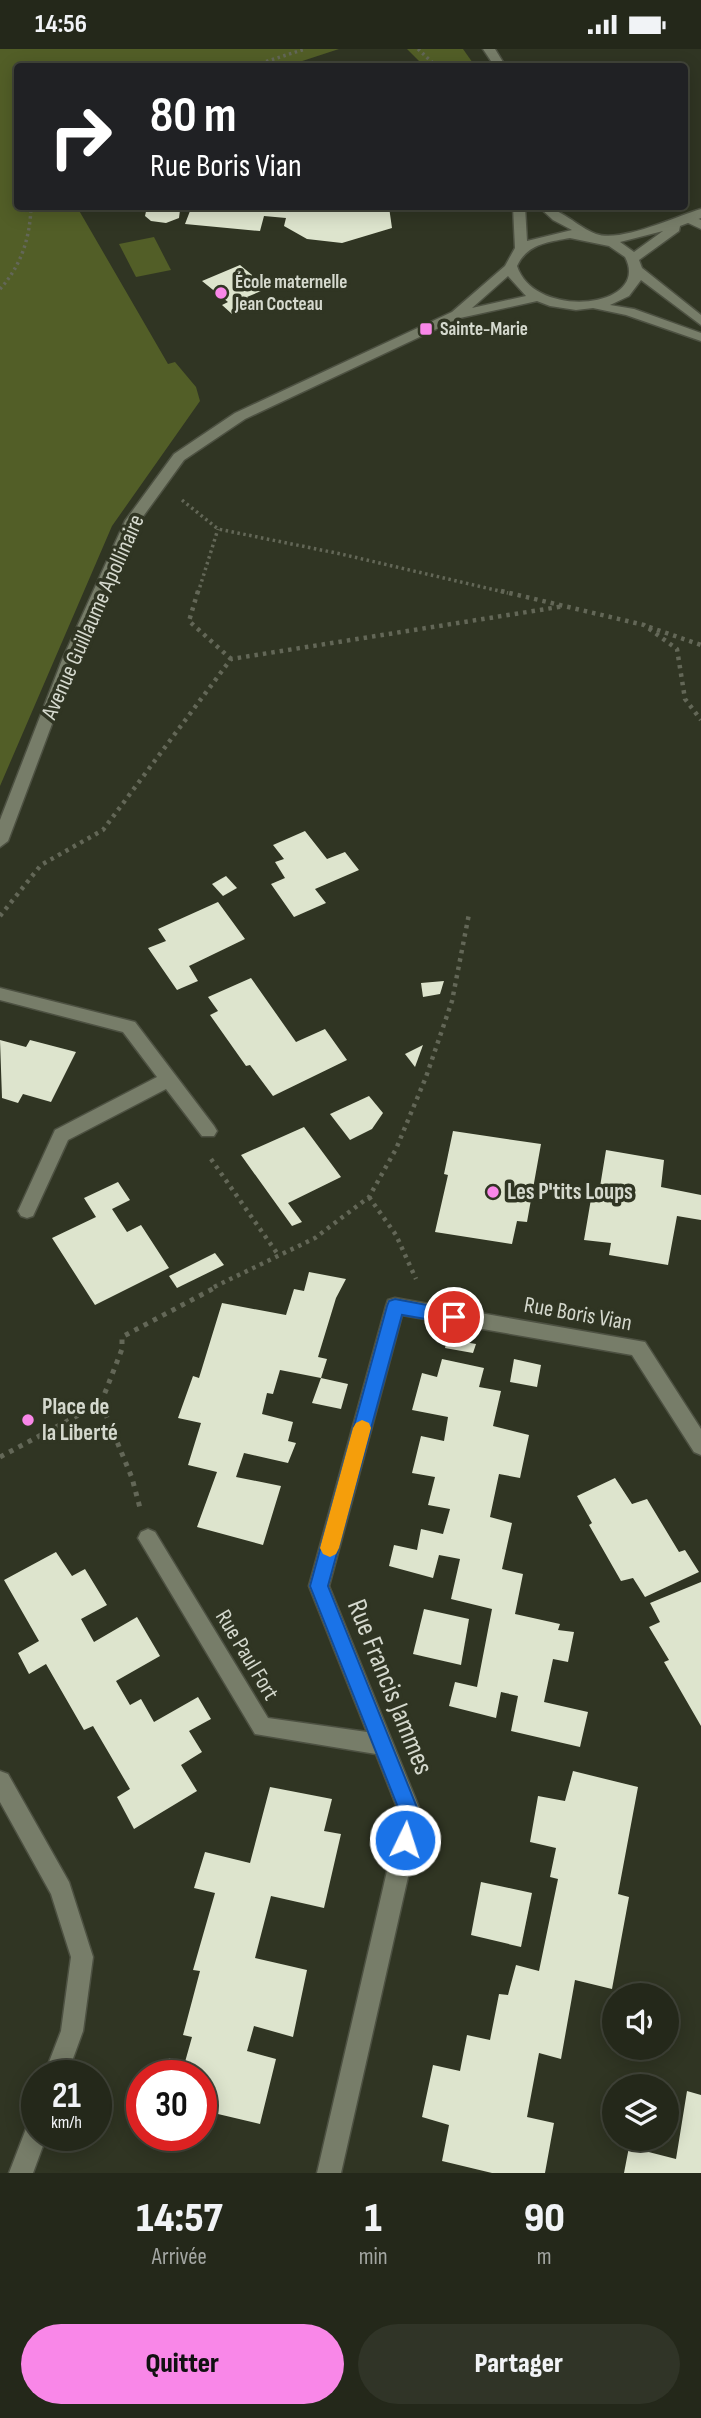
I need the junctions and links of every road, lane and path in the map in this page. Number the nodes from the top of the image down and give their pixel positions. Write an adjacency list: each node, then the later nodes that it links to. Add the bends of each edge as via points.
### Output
1 (305, 49): 3 (path)
2 (418, 49): 4 (path)
3 (261, 63)
4 (433, 63)
5 (31, 210): 14 (path, via 32,224 11,278)
6 (519, 210): 11 (street)
7 (549, 210): 9 (street)
8 (694, 220): 10 (street); 12 (street)
9 (590, 236): 10 (street); 11 (street, via 551,235)
10 (608, 241): 12 (street)
11 (521, 247): 13 (street)
12 (635, 265): 16 (street, via 635,282 627,292); 18 (street)
13 (510, 268): 15 (street, via 521,289); 17 (street, Avenue Guillaume Apollinaire)
14 (0, 289)
15 (535, 298): 16 (street, via 554,304); 17 (street, Avenue Guillaume Apollinaire)
16 (595, 305): 19 (street)
17 (456, 314): 20 (street, Avenue Guillaume Apollinaire, via 240,416 179,457)
18 (701, 321)
19 (701, 337)
20 (160, 483): 21 (path); 27 (street, Avenue Guillaume Apollinaire, via 132,521 69,660)
21 (218, 529): 22 (path); 25 (path, via 189,621)
22 (565, 606): 23 (path); 25 (path)
23 (644, 625): 24 (path); 26 (path, via 677,649 685,699)
24 (701, 645)
25 (231, 659): 29 (path, via 103,830 41,865)
26 (701, 720)
27 (0, 841)
28 (469, 914): 33 (path, via 452,1001 426,1077 396,1149)
29 (0, 916)
30 (0, 994): 31 (street, via 129,1027)
31 (169, 1079): 32 (street); 34 (street, via 61,1135)
32 (208, 1131): 35 (path, via 202,1147)
33 (369, 1197): 35 (path, via 315,1238); 37 (path, via 408,1257)
34 (27, 1210)
35 (279, 1255): 38 (path, via 121,1337 122,1349)
36 (395, 1306): 37 (street, Rue Boris Vian); 42 (street, Rue Francis Jammes, via 319,1586)
37 (427, 1313): 39 (street, Rue Boris Vian, via 638,1348)
38 (101, 1403): 40 (path); 41 (path, via 132,1478)
39 (701, 1446)
40 (0, 1457)
41 (148, 1538): 42 (street, Rue Paul Fort, via 262,1727)
42 (384, 1745): 47 (street, Rue Francis Jammes, via 411,1815)
43 (0, 1781): 44 (street, via 61,1890 82,1957 72,2031)
44 (61, 2060)
45 (31, 2151): 46 (street)
46 (26, 2172)
47 (329, 2173)

